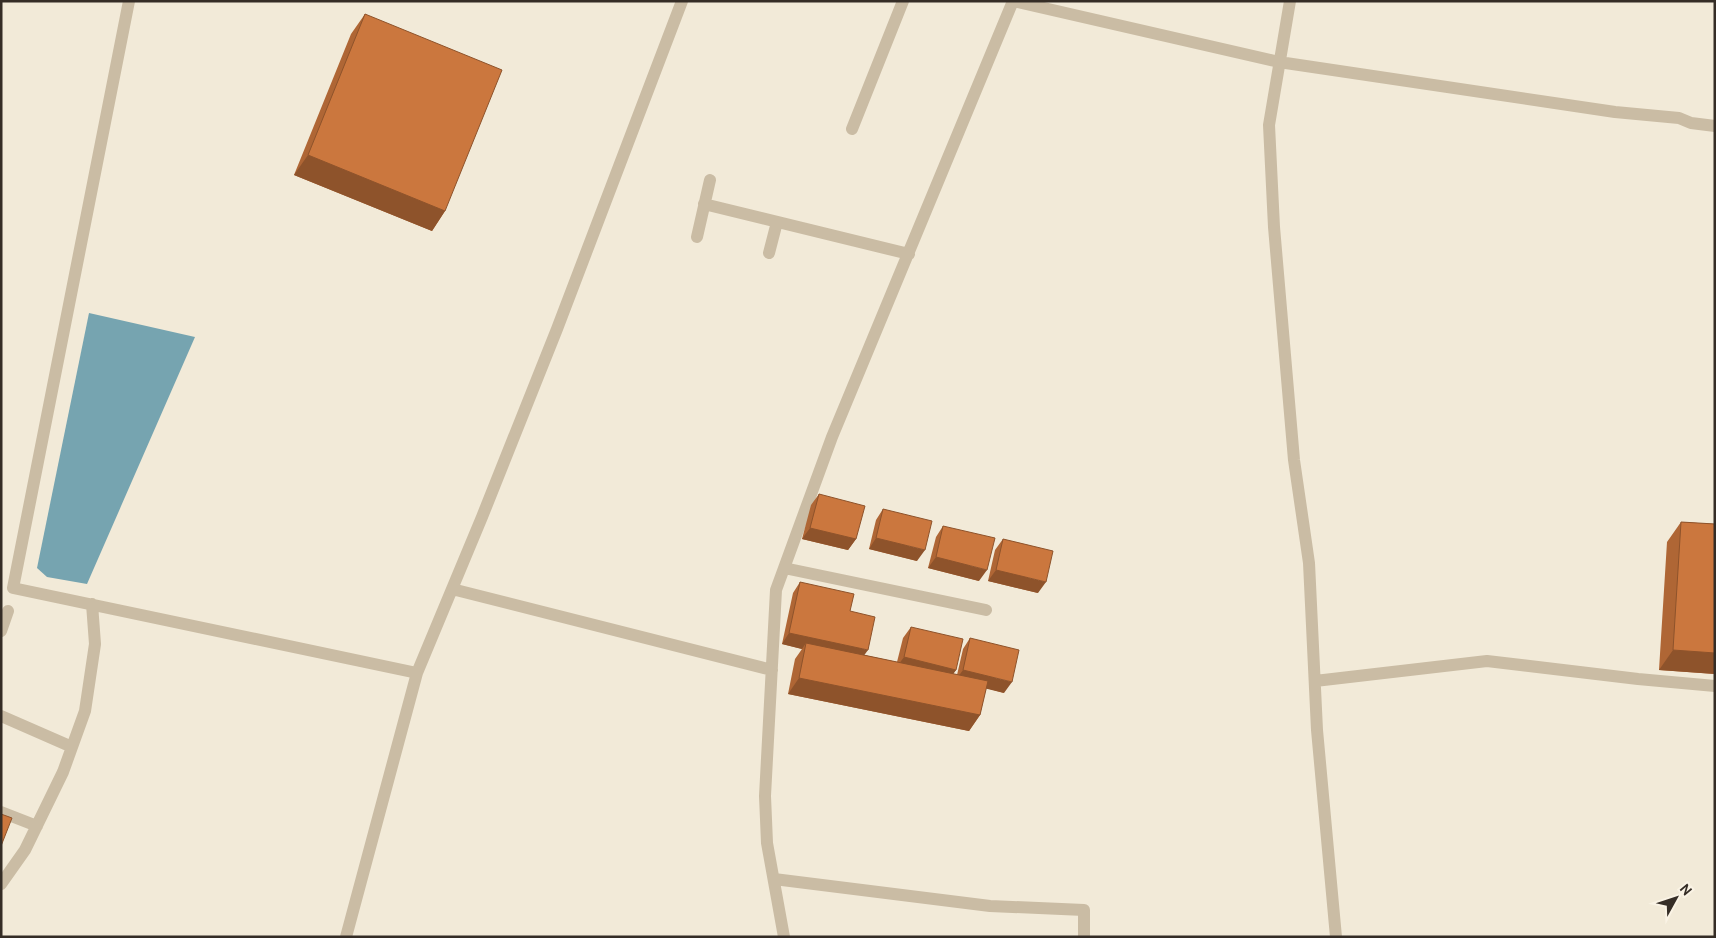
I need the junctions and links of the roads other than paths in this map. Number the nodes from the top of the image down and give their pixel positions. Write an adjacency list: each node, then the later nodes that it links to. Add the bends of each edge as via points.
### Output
1 (128, 1): 17 (street)
2 (682, 1): 18 (street, via 557,329)
3 (903, 1): 9 (street)
4 (1013, 1): 6 (street); 15 (street)
5 (1290, 1): 7 (street)
6 (1028, 3): 7 (street)
7 (1279, 62): 8 (street, via 1615,112 1679,118); 25 (street, via 1269,125 1274,227 1294,460 1309,563)
8 (1715, 126)
9 (852, 129)
10 (710, 180): 11 (street)
11 (704, 204): 12 (street); 13 (street)
12 (777, 222): 14 (street); 15 (street)
13 (697, 237)
14 (769, 253)
15 (909, 254): 16 (street, via 832,437)
16 (784, 568): 20 (street); 23 (street, via 776,590)
17 (7, 587): 19 (street)
18 (452, 589): 23 (street); 24 (street)
19 (92, 604): 24 (street); 28 (street, via 95,644 85,711)
20 (986, 610)
21 (8, 611): 22 (street)
22 (1, 631)
23 (772, 670): 31 (street, via 766,796 767,843)
24 (417, 673): 33 (street)
25 (1315, 681): 26 (street, via 1487,661); 36 (street)
26 (1715, 686)
27 (1, 716): 28 (street)
28 (72, 747): 30 (street)
29 (1, 812): 30 (street)
30 (37, 826): 32 (street)
31 (774, 879): 34 (street); 35 (street, via 990,906 1084,910)
32 (1, 884)
33 (346, 937)
34 (784, 937)
35 (1084, 937)
36 (1336, 937)

